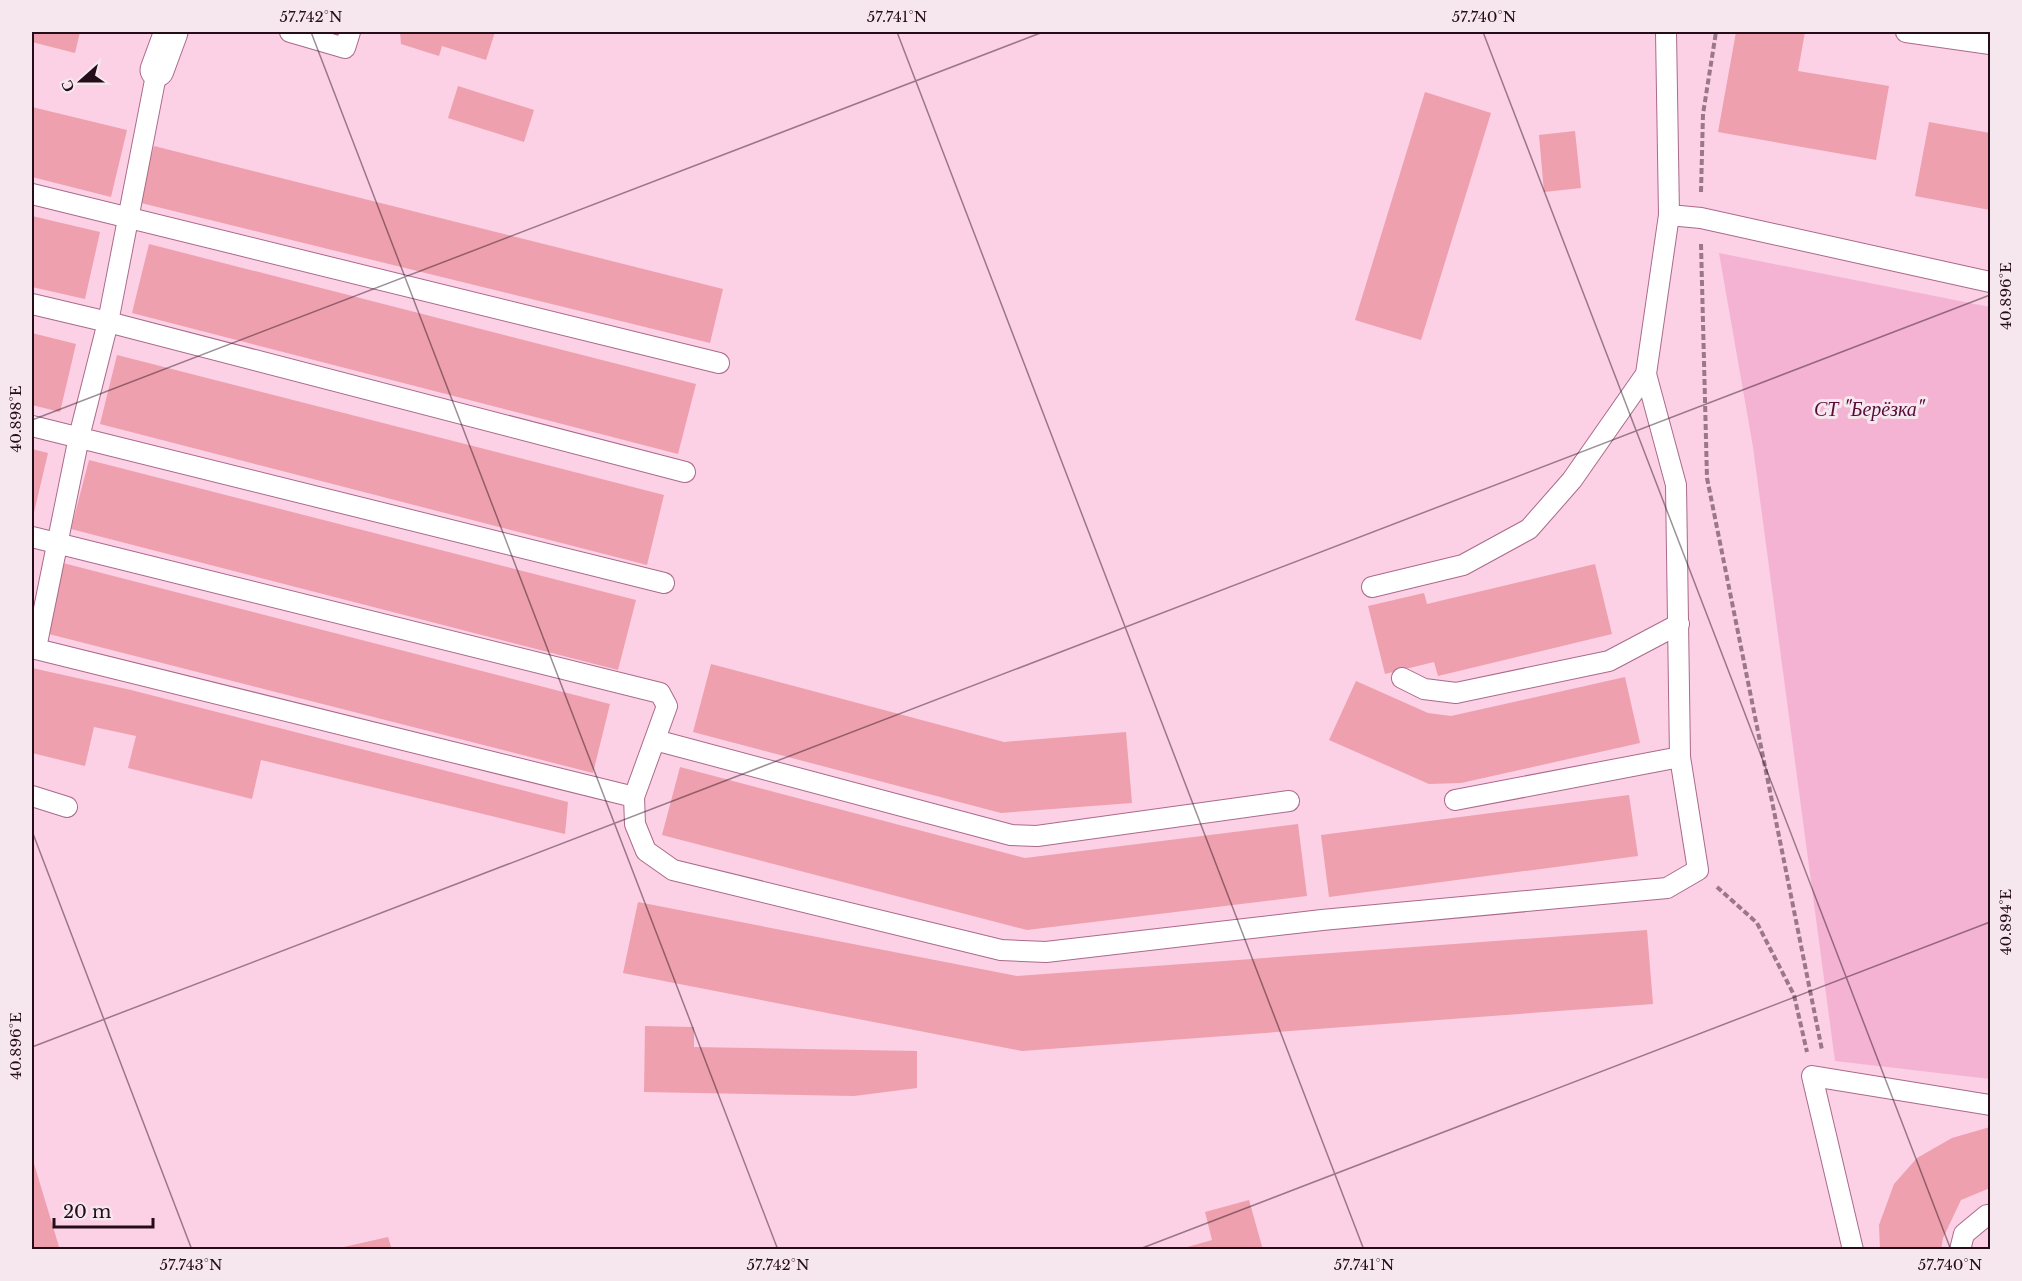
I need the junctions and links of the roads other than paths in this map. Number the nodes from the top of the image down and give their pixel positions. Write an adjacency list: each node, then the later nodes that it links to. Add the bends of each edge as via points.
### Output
1 (171, 32): 7 (street)
2 (290, 32): 3 (lane, via 345,48)
3 (350, 32)
4 (1666, 32): 9 (lane)
5 (1906, 32): 6 (lane)
6 (1990, 44)
7 (157, 70): 10 (lane)
8 (32, 194): 10 (lane)
9 (1669, 216): 11 (lane, via 1701,218); 15 (lane)
10 (129, 217): 13 (lane); 14 (lane)
11 (1990, 282)
12 (32, 304): 13 (lane)
13 (108, 322): 17 (lane); 18 (lane)
14 (719, 363)
15 (1646, 374): 22 (lane, via 1572,480 1529,529 1463,565); 23 (lane, via 1676,484)
16 (32, 426): 17 (lane)
17 (79, 437): 20 (lane); 21 (lane)
18 (685, 472)
19 (32, 537): 20 (lane)
20 (57, 544): 24 (lane); 26 (lane, via 660,693 667,706)
21 (664, 583)
22 (1371, 587)
23 (1679, 624): 25 (lane, via 1609,661 1456,693 1424,689); 27 (lane)
24 (34, 648): 29 (lane)
25 (1402, 678)
26 (655, 740): 29 (lane); 31 (lane, via 1011,835 1037,836)
27 (1680, 757): 29 (lane, via 1698,870 1667,888 1322,920 1046,952 1001,950 673,870 646,851 635,824); 30 (lane)
28 (32, 795): 32 (lane)
29 (634, 797)
30 (1455, 800)
31 (1290, 801)
32 (67, 807)
33 (1990, 1105): 35 (lane, via 1820,1077)
34 (1990, 1215): 36 (lane, via 1964,1234)
35 (1853, 1250)
36 (1960, 1250)

